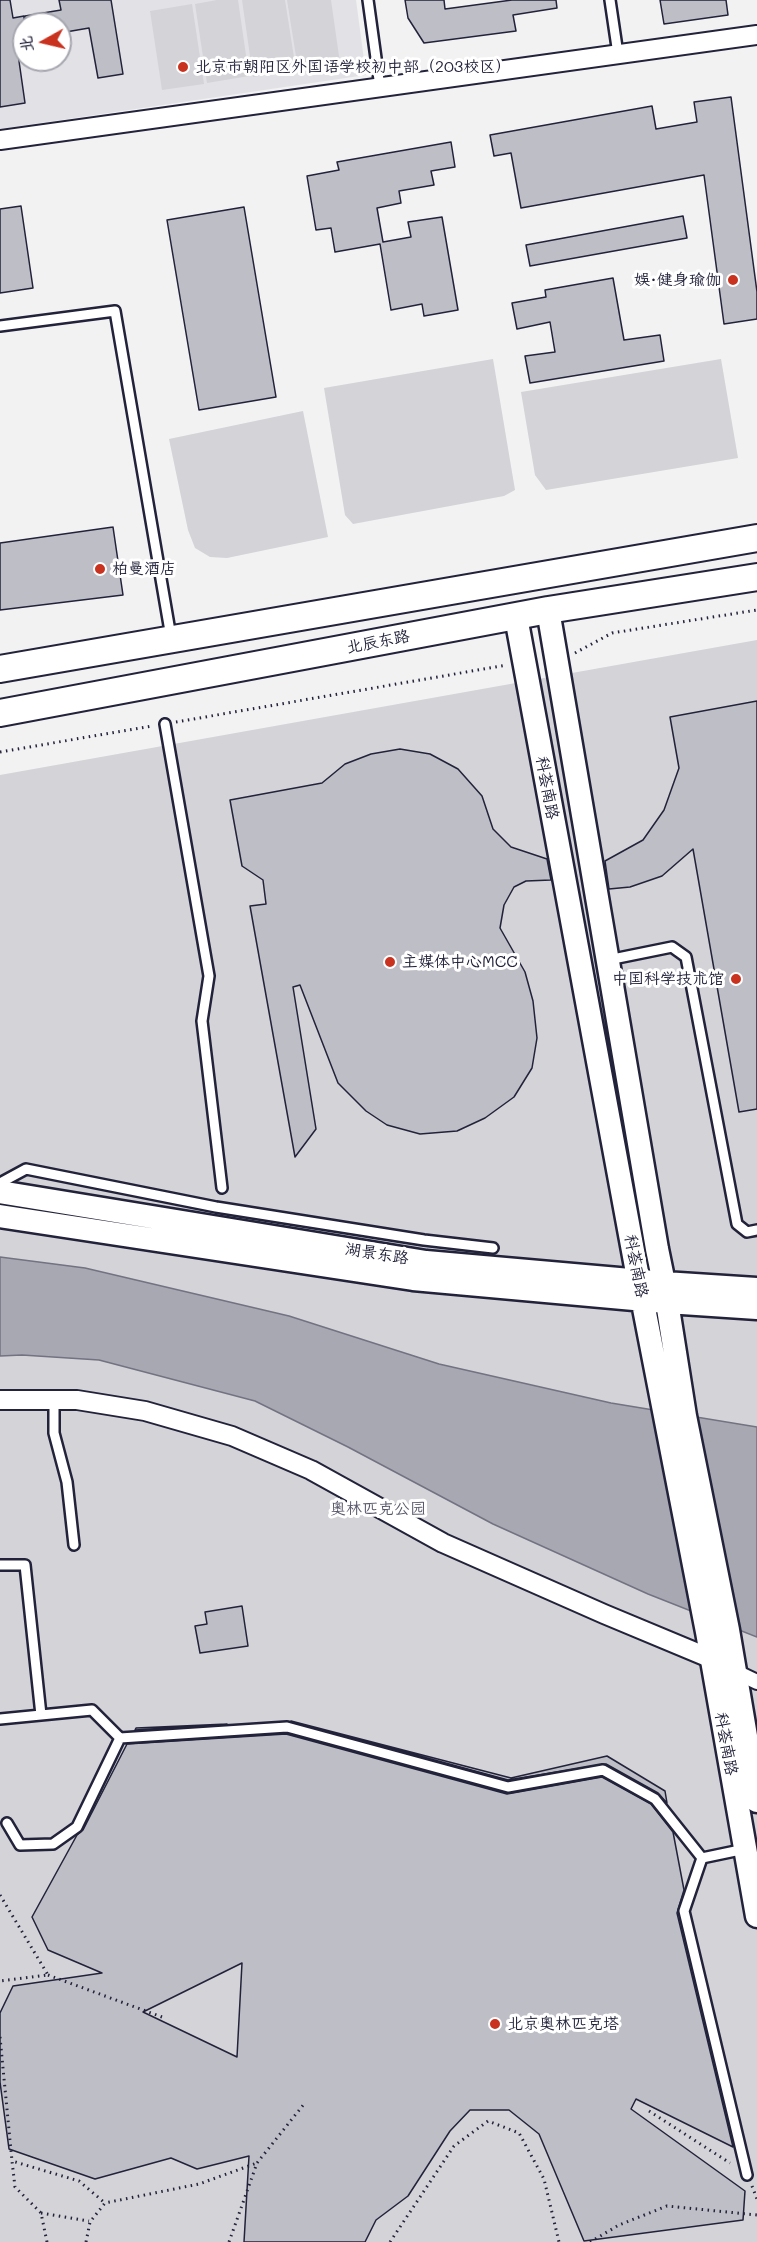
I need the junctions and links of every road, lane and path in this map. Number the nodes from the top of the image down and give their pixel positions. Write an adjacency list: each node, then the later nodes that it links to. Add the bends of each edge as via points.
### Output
1 (368, 0): 5 (lane)
2 (610, 0): 4 (lane)
3 (757, 35): 4 (street)
4 (618, 54): 5 (street)
5 (380, 87): 6 (street)
6 (0, 140)
7 (0, 326): 13 (lane, via 116,311)
8 (757, 538): 13 (main road)
9 (757, 577): 10 (main road, 北辰东路)
10 (548, 610): 12 (main road, 北辰东路); 14 (street, 科荟南路)
11 (757, 610): 14 (path, via 612,633 578,652)
12 (516, 616): 15 (street, 科荟南路); 17 (main road, 北辰东路)
13 (171, 640): 16 (main road)
14 (556, 657): 20 (street, 科荟南路)
15 (524, 662): 18 (path); 28 (street, 科荟南路)
16 (0, 669)
17 (0, 713)
18 (165, 724): 19 (path); 22 (lane, via 209,976 202,1021)
19 (0, 752)
20 (608, 960): 25 (lane, via 672,947 686,957 737,1224 747,1232); 29 (street, 科荟南路)
21 (0, 1183): 26 (lane, via 26,1169 216,1207)
22 (222, 1188)
23 (0, 1192): 28 (street, 湖景东路, via 426,1262)
24 (0, 1216): 28 (street, 湖景东路, via 414,1279)
25 (757, 1230)
26 (493, 1248)
27 (757, 1289): 29 (street, 湖景东路)
28 (640, 1290): 29 (street, 湖景东路); 33 (street, 科荟南路)
29 (666, 1293): 30 (street, 湖景东路); 33 (street, 科荟南路)
30 (757, 1308)
31 (0, 1400): 32 (street)
32 (54, 1400): 34 (lane, via 54,1432 67,1482); 36 (street, via 145,1411 232,1436 311,1470 443,1543)
33 (674, 1416): 36 (street, 科荟南路); 37 (street, 科荟南路, via 728,1629)
34 (74, 1545)
35 (0, 1565): 39 (lane, via 25,1566)
36 (712, 1659): 37 (street); 44 (street, 科荟南路)
37 (734, 1672): 38 (street); 42 (street, 科荟南路)
38 (757, 1682)
39 (41, 1715): 40 (lane); 41 (lane, via 92,1710)
40 (0, 1719)
41 (120, 1738): 43 (lane, via 77,1827 53,1844 20,1845); 45 (lane, via 287,1727 508,1787 603,1770 655,1799)
42 (757, 1802)
43 (7, 1823)
44 (745, 1849): 45 (lane); 47 (street, 科荟南路)
45 (702, 1858): 56 (lane, via 684,1911)
46 (0, 1895): 48 (path)
47 (757, 1916)
48 (48, 1975): 49 (path); 50 (path)
49 (0, 1981)
50 (162, 2017)
51 (0, 2037): 54 (path)
52 (304, 2104): 55 (path)
53 (649, 2111): 56 (path)
54 (12, 2160): 58 (path, via 79,2181); 59 (path, via 15,2187)
55 (258, 2163): 58 (path, via 199,2184); 64 (path)
56 (747, 2175): 57 (path)
57 (757, 2199)
58 (105, 2203): 61 (path)
59 (41, 2214): 61 (path); 62 (path)
60 (757, 2215): 67 (path, via 667,2206 619,2225)
61 (90, 2222): 63 (path)
62 (47, 2242)
63 (86, 2242)
64 (229, 2242)
65 (390, 2242): 66 (path, via 454,2146 488,2121 519,2133 544,2180)
66 (559, 2242)
67 (590, 2242)

